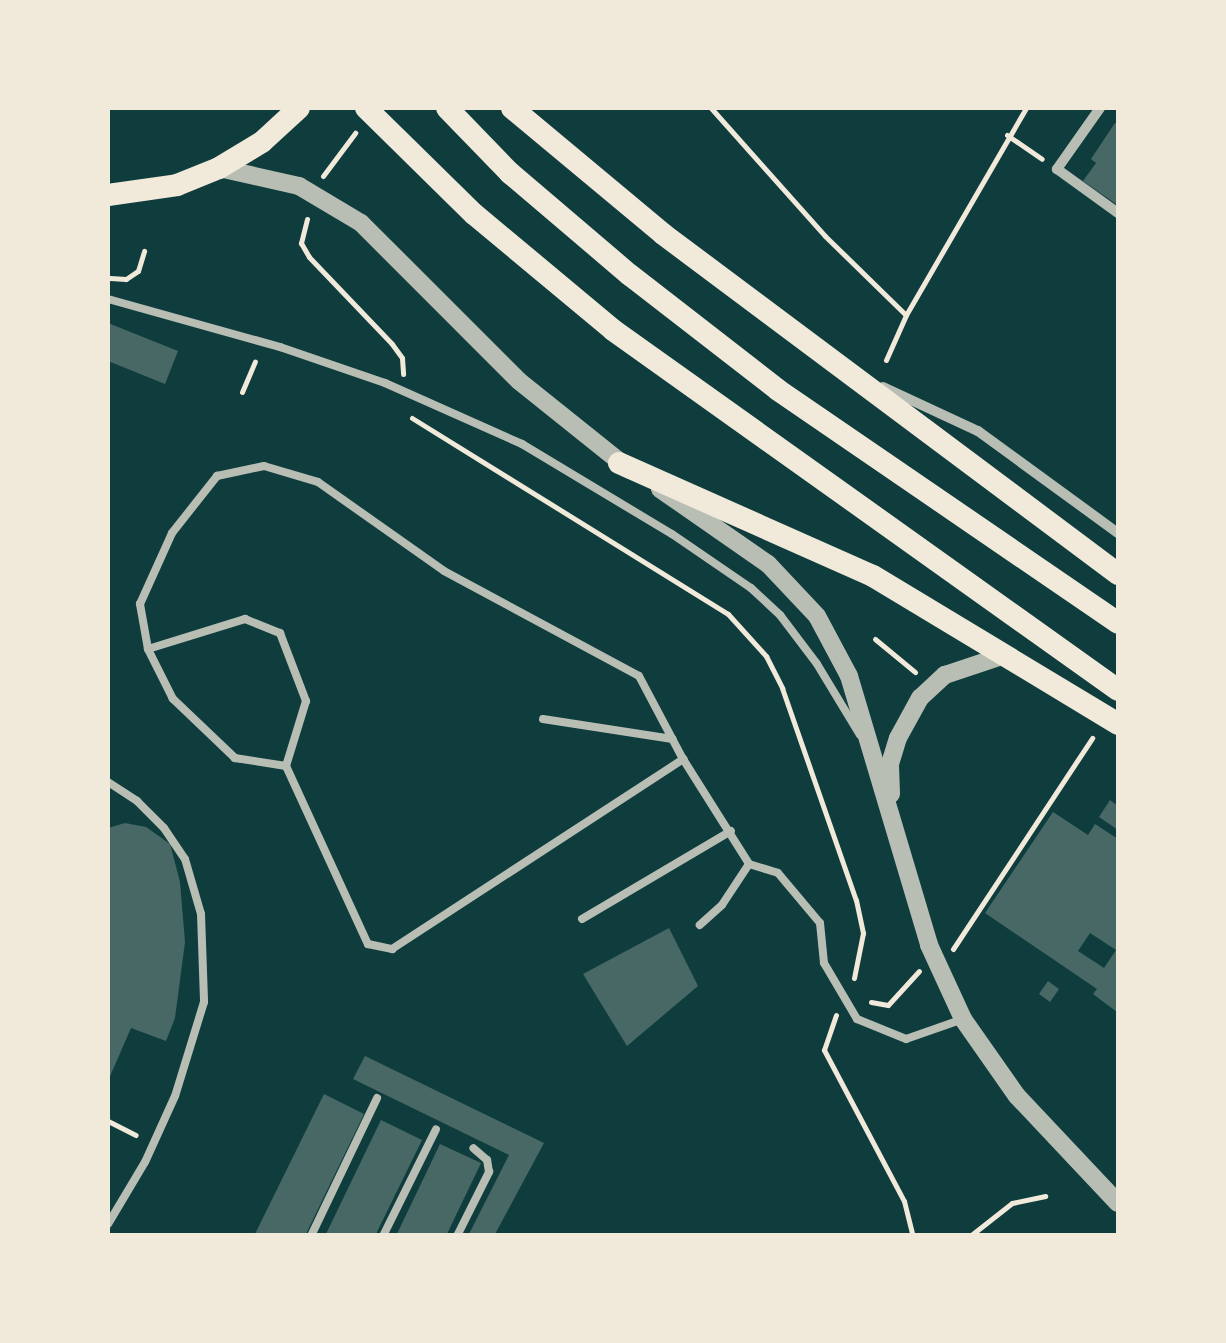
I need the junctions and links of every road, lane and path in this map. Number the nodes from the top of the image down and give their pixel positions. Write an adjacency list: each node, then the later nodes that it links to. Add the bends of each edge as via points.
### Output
1 (299, 108): 10 (main road)
2 (366, 108): 31 (main road, via 474,214 614,330)
3 (447, 108): 26 (main road, via 510,173 778,390)
4 (512, 108): 21 (main road, via 617,198)
5 (711, 108): 18 (path)
6 (1026, 108): 8 (path)
7 (1100, 108): 11 (street)
8 (1007, 135): 11 (path); 18 (path)
9 (337, 152): 12 (path)
10 (219, 168): 13 (main road, via 177,185); 23 (street, via 299,186 361,223 519,382)
11 (1057, 169): 14 (street)
12 (324, 173)
13 (108, 195)
14 (1118, 213)
15 (144, 250): 16 (path, via 138,271 126,279)
16 (108, 278)
17 (108, 299): 35 (lane, via 407,391 580,478 731,573 780,615)
18 (906, 315): 19 (path)
19 (886, 360)
20 (255, 362): 22 (path)
21 (855, 374): 24 (street, via 978,432); 25 (main road)
22 (242, 392)
23 (619, 462): 29 (main road, via 873,576); 35 (street, via 732,538 802,596 850,676)
24 (1118, 534)
25 (1118, 574)
26 (1118, 622)
27 (875, 639): 30 (path)
28 (148, 649): 34 (lane, via 140,604 172,533 217,476 264,466 318,482 444,571 639,676); 37 (lane, via 173,699 235,758); 37 (lane, via 245,618 280,633 306,701)
29 (1002, 656): 33 (main road); 39 (street, via 945,675 920,698 890,764)
30 (922, 679)
31 (1118, 690)
32 (543, 719): 34 (lane)
33 (1109, 726): 44 (path)
34 (672, 738): 36 (lane)
35 (874, 756): 39 (street)
36 (683, 759): 37 (lane, via 392,949 368,944); 40 (lane)
37 (286, 766)
38 (108, 782): 55 (lane, via 164,828 185,859 202,914 204,1002 175,1096)
39 (892, 820): 47 (street, via 929,944)
40 (731, 830): 41 (lane); 42 (lane)
41 (750, 864): 43 (lane); 47 (lane, via 778,873 820,923 824,964 857,1019 906,1039)
42 (582, 919)
43 (700, 925)
44 (950, 951)
45 (922, 969): 46 (path, via 888,1005)
46 (860, 997)
47 (963, 1018): 54 (street, via 1017,1096)
48 (377, 1098): 56 (lane)
49 (108, 1121): 51 (path)
50 (436, 1129): 57 (lane)
51 (141, 1137)
52 (473, 1148): 58 (lane, via 489,1172)
53 (1045, 1196): 59 (path, via 1012,1203)
54 (1118, 1203)
55 (108, 1224)
56 (311, 1236)
57 (383, 1236)
58 (457, 1236)
59 (970, 1236)

